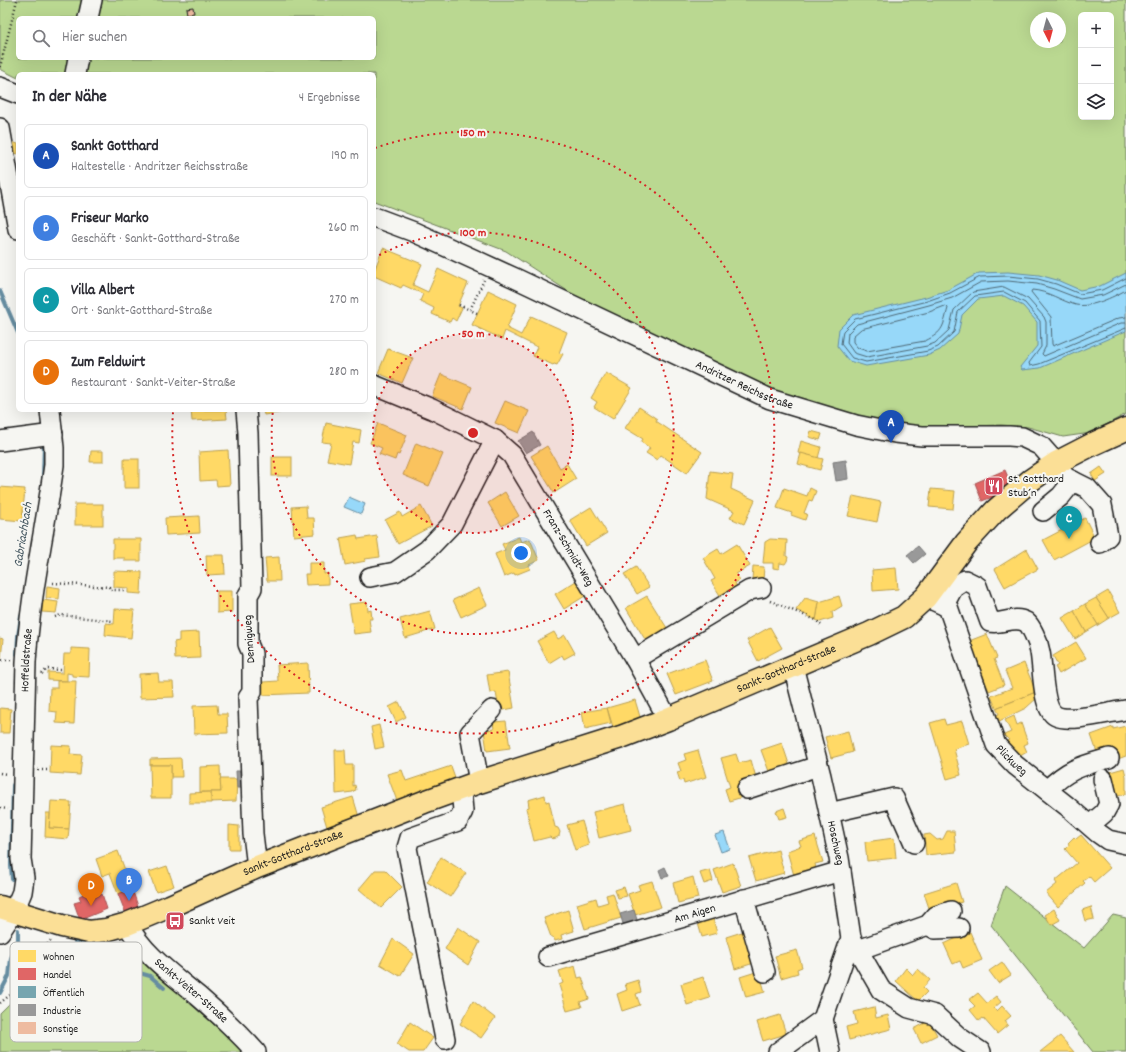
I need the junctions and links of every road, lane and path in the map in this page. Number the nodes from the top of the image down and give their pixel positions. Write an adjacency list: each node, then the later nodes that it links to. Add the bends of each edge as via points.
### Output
1 (17, 0): 5 (path)
2 (92, 0): 3 (street)
3 (88, 16)
4 (78, 60): 6 (street)
5 (0, 67)
6 (75, 72)
7 (0, 128): 8 (street)
8 (16, 218)
9 (376, 218): 10 (street, Andritzer Reichsstraße)
10 (490, 266): 12 (path); 21 (street, Andritzer Reichsstraße, via 770,399 856,425 895,433 922,436 1022,437 1040,446)
11 (459, 305): 12 (path)
12 (470, 310): 13 (path)
13 (477, 313)
14 (376, 385): 20 (street, Franz-Schmidt-Weg, via 432,408)
15 (50, 412): 18 (street, Hoffeldstraße)
16 (246, 412): 56 (street, Dennigweg, via 252,588 248,595 248,644 252,653 252,692 248,698)
17 (1126, 429): 21 (main road)
18 (45, 435): 19 (street); 59 (street, Hoffeldstraße, via 54,465 28,629 22,812 24,878 22,892)
19 (0, 440)
20 (495, 440): 25 (street, via 452,524 427,550 395,572); 33 (street, Franz-Schmidt-Weg, via 512,455)
21 (1056, 463): 22 (street, Andritzer Reichsstraße, via 1065,477); 29 (main road, Sankt-Gotthard-Straße, via 1031,480 979,527 966,543)
22 (1073, 481): 23 (street, via 1061,496); 24 (street, Andritzer Reichsstraße, via 1087,488 1102,505 1108,536)
23 (1043, 511)
24 (1100, 543)
25 (370, 577)
26 (53, 583): 28 (path)
27 (760, 588): 32 (path, via 767,600 816,620); 33 (street, via 750,590)
28 (125, 590)
29 (935, 601): 36 (main road, Sankt-Gotthard-Straße, via 889,625); 40 (street, Sankt-Gotthard-Straße, via 966,580 977,586 990,622 997,624 1018,619 1026,622 1038,642 1047,703 1051,712 1057,716 1075,718); 49 (street, Plickweg, via 948,606 996,745 1015,765)
30 (55, 617): 31 (path, via 61,615)
31 (112, 622)
32 (821, 625)
33 (635, 659): 41 (street, Franz-Schmidt-Weg)
34 (2, 660): 35 (path)
35 (14, 660)
36 (793, 666): 41 (main road, Sankt-Gotthard-Straße); 43 (street, Hoschweg)
37 (60, 670): 38 (path, via 48,669)
38 (40, 676)
39 (492, 710): 47 (street, via 470,733)
40 (1126, 710)
41 (668, 719): 47 (main road, Sankt-Gotthard-Straße, via 621,737)
42 (1109, 758): 49 (street, via 1070,771)
43 (818, 766): 48 (street); 52 (street, Hoschweg)
44 (0, 773): 45 (path)
45 (9, 774)
46 (1103, 779): 53 (street, via 1109,804 1104,813)
47 (470, 785): 56 (main road, Sankt-Gotthard-Straße); 75 (street, via 458,821 410,838 407,848)
48 (746, 789)
49 (1047, 790): 53 (street, Plickweg)
50 (0, 808): 51 (path)
51 (9, 810)
52 (829, 813): 54 (street, via 894,798); 57 (street, Hoschweg)
53 (1090, 825): 55 (street, Plickweg, via 1108,840)
54 (914, 843)
55 (1126, 844)
56 (256, 867): 61 (main road, Sankt-Gotthard-Straße)
57 (841, 871): 58 (street, Am Aigen); 68 (street, Hoschweg)
58 (744, 900): 70 (street, Am Aigen); 71 (street)
59 (7, 909): 63 (main road); 65 (street)
60 (952, 911): 62 (street, via 936,916)
61 (127, 924): 63 (main road, via 89,932); 67 (street, Sankt-Veiter-Straße)
62 (928, 925): 64 (street, via 935,929); 68 (street)
63 (62, 926): 66 (path)
64 (959, 928)
65 (0, 932)
66 (49, 942)
67 (139, 942)
68 (855, 944): 74 (street, Hoschweg); 79 (street, via 881,990 909,1008 935,1015 960,1038)
69 (142, 947): 76 (street, Sankt-Veiter-Straße, via 159,965 217,1013)
70 (548, 957)
71 (765, 972)
72 (10, 995): 73 (path)
73 (0, 1003)
74 (823, 1020): 77 (street); 78 (street)
75 (445, 1039)
76 (256, 1052)
77 (778, 1052)
78 (830, 1052)
79 (981, 1052)

